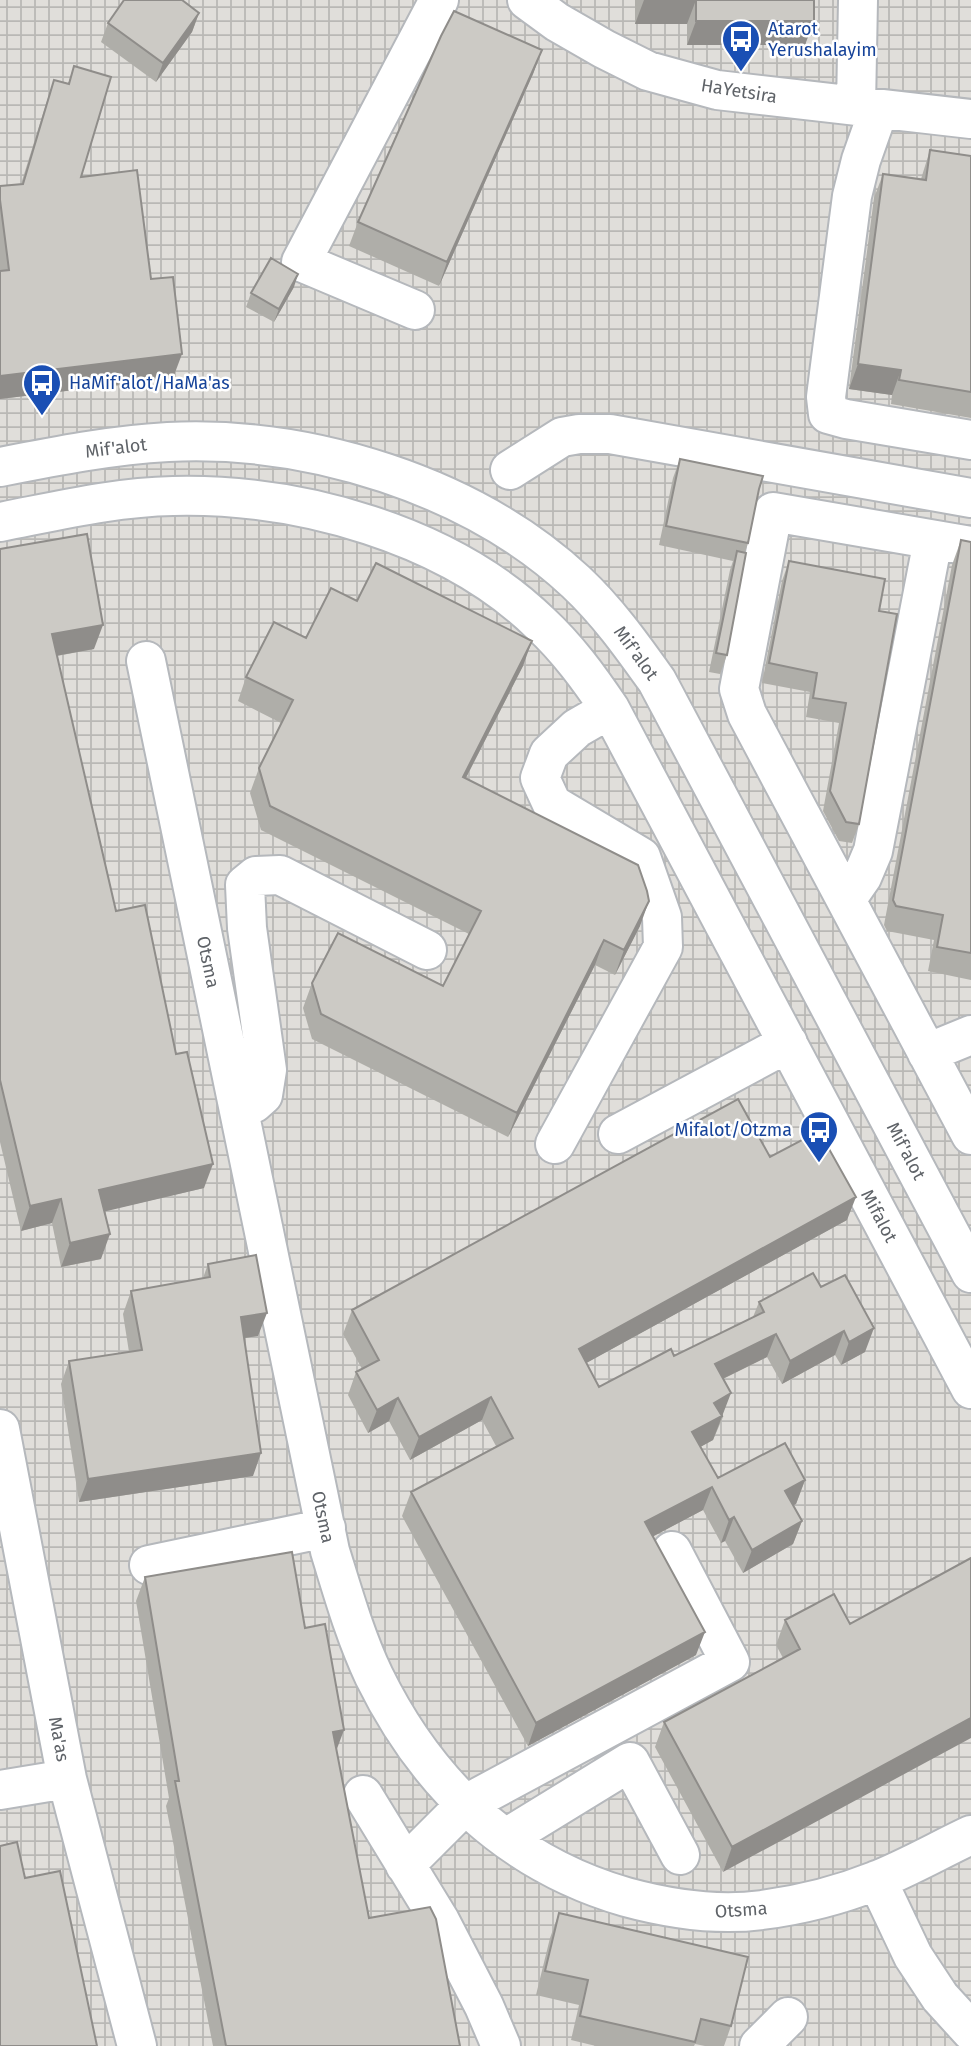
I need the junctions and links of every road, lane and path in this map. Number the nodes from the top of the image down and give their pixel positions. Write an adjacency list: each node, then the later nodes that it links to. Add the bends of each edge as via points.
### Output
1 (439, 0): 6 (street, via 301,262)
2 (527, 0): 4 (street, HaYetsira, via 557,22 648,71 717,90)
3 (858, 0): 4 (street)
4 (867, 107): 5 (street, HaYetsira); 7 (street, via 826,397 828,414)
5 (971, 119)
6 (415, 310)
7 (971, 440)
8 (0, 467): 25 (street, Mif'alot, via 170,442 295,451 358,464 484,515 576,582 619,627 657,681)
9 (510, 470): 10 (street, via 562,437 610,434)
10 (971, 498)
11 (0, 522): 15 (street, via 172,496 286,504 343,517 401,536 493,586 539,621 577,661)
12 (933, 540): 13 (street); 16 (street, via 873,851); 16 (street, via 773,512 739,689 747,713)
13 (971, 546)
14 (146, 661): 21 (street, Otsma)
15 (610, 709): 19 (street); 24 (street, via 577,728 549,754 540,778 552,804 641,857 662,917 663,947)
16 (846, 900): 20 (street)
17 (427, 950): 21 (street, via 280,875 257,876 245,886 267,1070 263,1095)
18 (971, 1035): 20 (street)
19 (788, 1043): 22 (street); 26 (street, Mifalot)
20 (927, 1053): 23 (street)
21 (239, 1109): 28 (street, Otsma)
22 (618, 1134)
23 (971, 1135)
24 (555, 1144)
25 (971, 1273)
26 (971, 1389)
27 (0, 1429): 31 (street, Ma'as)
28 (326, 1528): 30 (street); 34 (street, Otsma, via 350,1615 374,1675 404,1730 443,1782)
29 (672, 1551): 34 (street, via 730,1662)
30 (149, 1565)
31 (67, 1779): 32 (street); 42 (street, Ma'as)
32 (0, 1790)
33 (363, 1795): 38 (street)
34 (466, 1804): 36 (street, Otsma); 38 (street)
35 (971, 1835): 39 (street, Otsma)
36 (506, 1838): 37 (street, via 630,1762); 39 (street, Otsma, via 539,1862 598,1889 658,1906 705,1912 761,1910)
37 (680, 1855)
38 (405, 1865): 43 (street, via 440,1921)
39 (877, 1880): 41 (street, via 912,1956)
40 (788, 2017): 44 (street)
41 (971, 2031)
42 (137, 2046)
43 (501, 2046)
44 (759, 2046)

